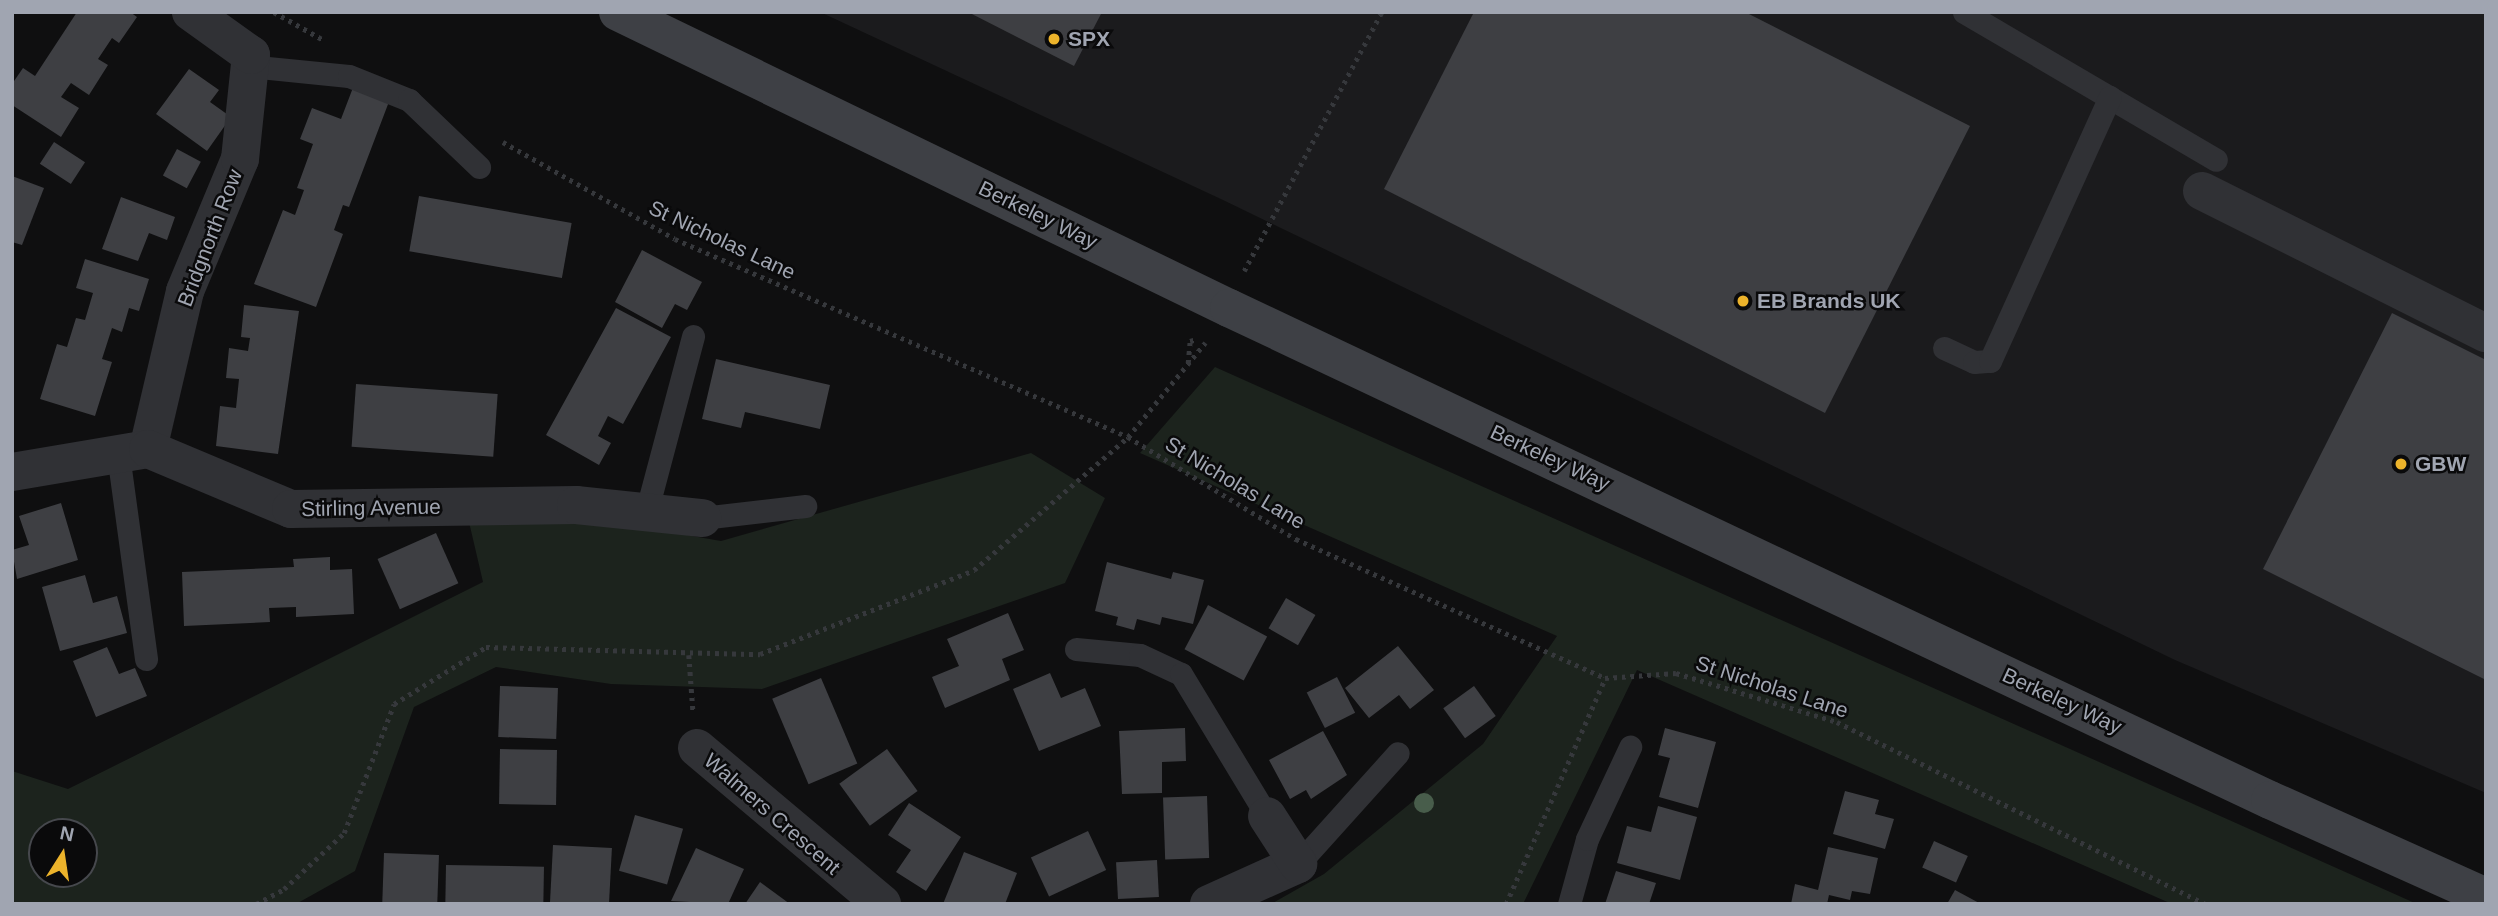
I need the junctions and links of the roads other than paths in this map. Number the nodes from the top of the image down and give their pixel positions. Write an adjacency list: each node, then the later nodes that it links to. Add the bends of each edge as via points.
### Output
1 (191, 12): 4 (street, via 251,55)
2 (618, 12): 23 (main road, Berkeley Way, via 1242,314 2270,800)
3 (1964, 12): 5 (lane)
4 (249, 66): 6 (lane, via 349,76 409,100); 11 (street, Bridgnorth Row, via 240,159 185,291)
5 (2110, 97): 7 (lane); 10 (lane, via 1990,361 1975,362)
6 (479, 167)
7 (2209, 175): 8 (street)
8 (2486, 333)
9 (693, 335): 14 (lane)
10 (1944, 348)
11 (133, 452): 12 (street); 14 (street, Stirling Avenue, via 291,509 576,505); 17 (lane)
12 (12, 471)
13 (805, 506): 15 (lane)
14 (646, 513): 15 (street, Stirling Avenue)
15 (702, 518)
16 (1076, 649): 21 (lane, via 1140,655 1181,674)
17 (146, 659)
18 (1630, 747): 26 (lane, via 1587,839)
19 (697, 748): 24 (street, Walmers Crescent)
20 (1398, 753): 22 (lane)
21 (1267, 816): 22 (street)
22 (1298, 864): 25 (street)
23 (2486, 897)
24 (882, 904)
25 (1209, 904)
26 (1569, 904)

